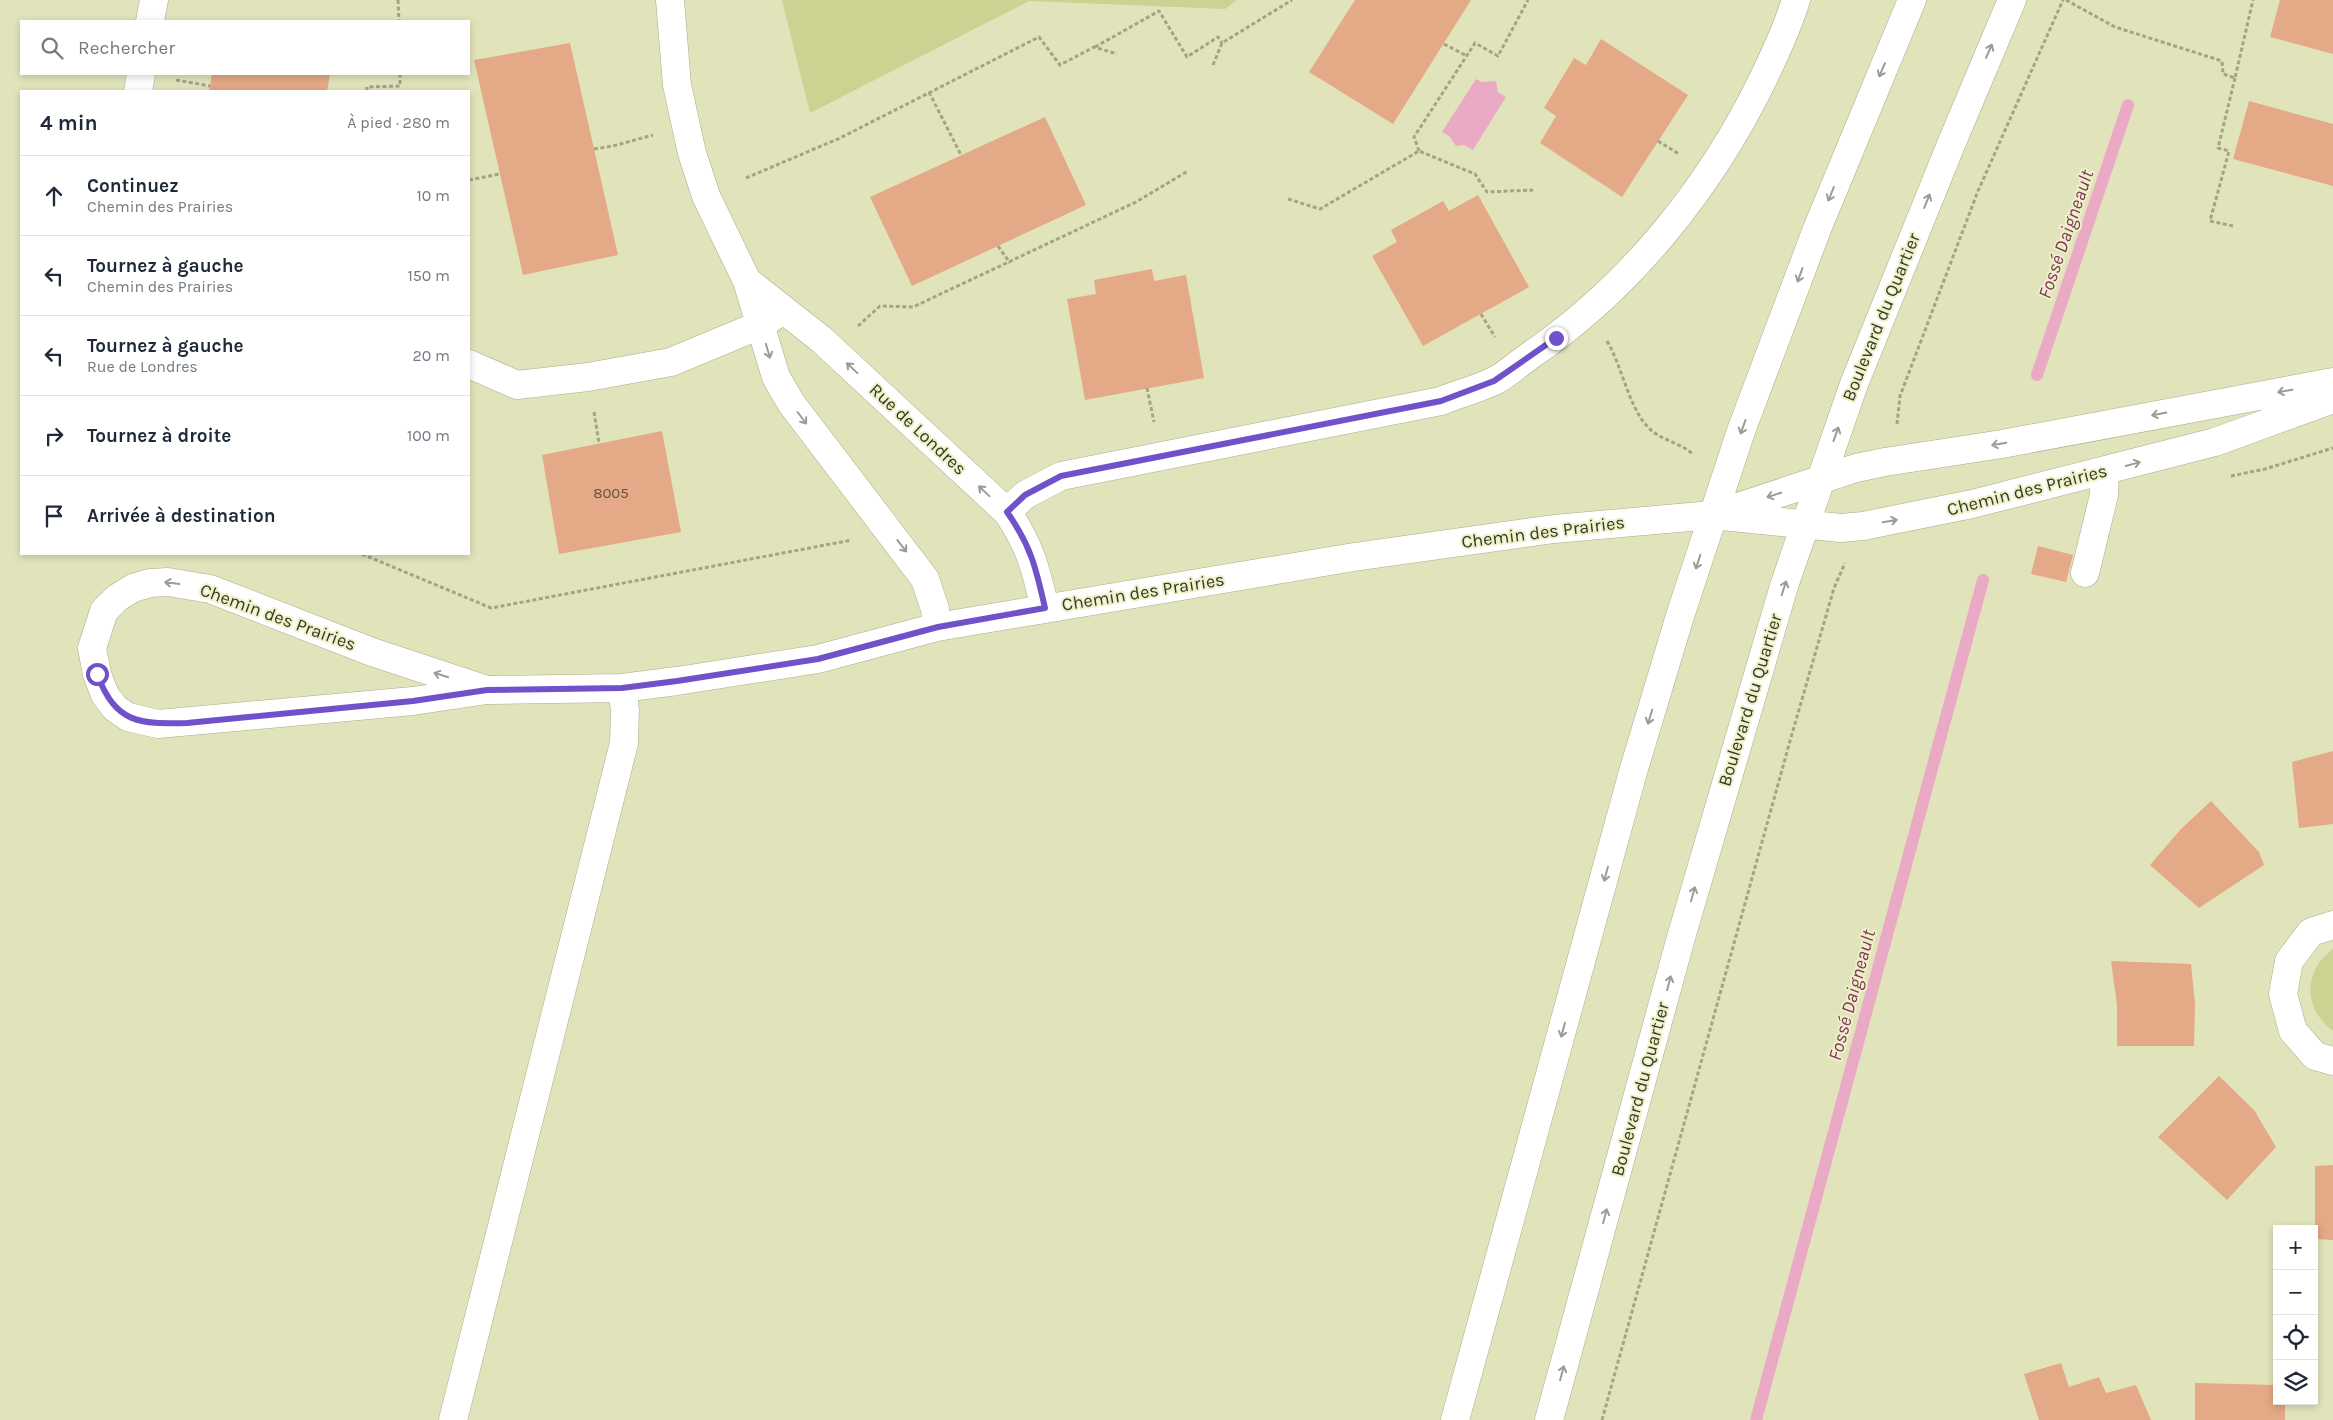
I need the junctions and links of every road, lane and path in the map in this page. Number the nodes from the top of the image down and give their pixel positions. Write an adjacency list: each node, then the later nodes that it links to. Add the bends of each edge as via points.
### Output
1 (154, 0): 11 (street)
2 (398, 0): 12 (path)
3 (670, 0): 25 (street, Rue de Londres, via 677,86)
4 (1292, 0): 13 (path)
5 (1528, 0): 17 (path, via 1498,56 1475,43)
6 (1796, 0): 40 (street, via 1748,111 1709,172 1671,226)
7 (1912, 0): 51 (street, one-way to 51, via 1817,230)
8 (2012, 0): 49 (street, Boulevard du Quartier, one-way to 8, via 1905,255)
9 (2065, 0): 21 (path, via 2115,27 2222,62 2223,74); 46 (path, via 1978,191 1900,396)
10 (2253, 0): 21 (path)
11 (150, 20)
12 (399, 20)
13 (1222, 43): 15 (path, via 1218,37 1187,56 1159,11); 18 (path)
14 (1444, 44): 17 (path)
15 (1094, 47): 16 (path); 24 (path, via 1060,65 1039,37)
16 (1117, 54)
17 (1467, 56): 27 (path, via 1414,137)
18 (1213, 65)
19 (141, 75): 22 (street)
20 (400, 75): 23 (path, via 400,86 367,87)
21 (2235, 78): 35 (path, via 2218,148 2229,151 2210,221)
22 (138, 90)
23 (367, 90)
24 (929, 92): 28 (path); 31 (path, via 840,138)
25 (685, 126): 26 (path); 38 (street, Rue de Londres, via 706,196)
26 (594, 149)
27 (1419, 151): 33 (path, via 1475,174 1487,192); 34 (path, via 1320,209)
28 (961, 155)
29 (1188, 171): 37 (path, via 1136,202)
30 (500, 174): 32 (path)
31 (746, 178)
32 (470, 180)
33 (1533, 190)
34 (1288, 199)
35 (2233, 226)
36 (998, 246): 37 (path)
37 (1010, 263): 42 (path, via 913,307 880,306)
38 (747, 281): 39 (street, Rue de Londres); 41 (street, Rue de Londres)
39 (784, 310): 41 (street); 50 (street, Rue de Londres, one-way to 39, via 822,340)
40 (1585, 315): 47 (path, via 1608,343 1635,407 1648,427); 50 (street, via 1494,381 1441,401 1061,476 1025,495)
41 (760, 325): 43 (street, via 671,362 588,377 517,386); 58 (street, Rue de Londres, one-way to 58, via 776,377 791,403 925,579)
42 (857, 327)
43 (470, 364)
44 (2333, 382): 49 (street, Chemin des Prairies, one-way to 49, via 2002,444 1885,462)
45 (2333, 399): 48 (street, Chemin des Prairies, one-way to 45, via 2215,442)
46 (1899, 419)
47 (1693, 454)
48 (2104, 472): 52 (street, Chemin des Prairies, one-way to 48, via 1841,528 1863,526); 56 (street, via 2104,495)
49 (1820, 480): 51 (street, Chemin des Prairies, one-way to 51); 52 (street, Boulevard du Quartier)
50 (1007, 512): 57 (street, Rue de Londres, via 1026,541)
51 (1712, 515): 52 (street, Chemin des Prairies); 57 (street, Chemin des Prairies, via 1554,529 1417,547); 64 (street, one-way to 64, via 1633,772)
52 (1805, 524): 65 (street, Boulevard du Quartier, one-way to 52, via 1724,785)
53 (854, 540): 54 (path, via 491,608)
54 (364, 555)
55 (1847, 558): 66 (path, via 1834,588 1802,699)
56 (2085, 573)
57 (1045, 608): 58 (street, Chemin des Prairies)
58 (938, 627): 59 (street, Chemin des Prairies, via 818,659)
59 (622, 688): 60 (street, Chemin des Prairies); 63 (street, via 626,710 624,743)
60 (487, 690): 60 (street, Chemin des Prairies, one-way to 60, via 372,652 210,590 168,582 133,588 117,598 104,611 92,648 105,695 115,708 128,717 158,724 413,701)
61 (2333, 925): 62 (street, via 2310,932 2289,961 2283,994 2293,1031 2314,1056)
62 (2333, 1061)
63 (453, 1420)
64 (1455, 1420)
65 (1549, 1420)
66 (1602, 1420)

